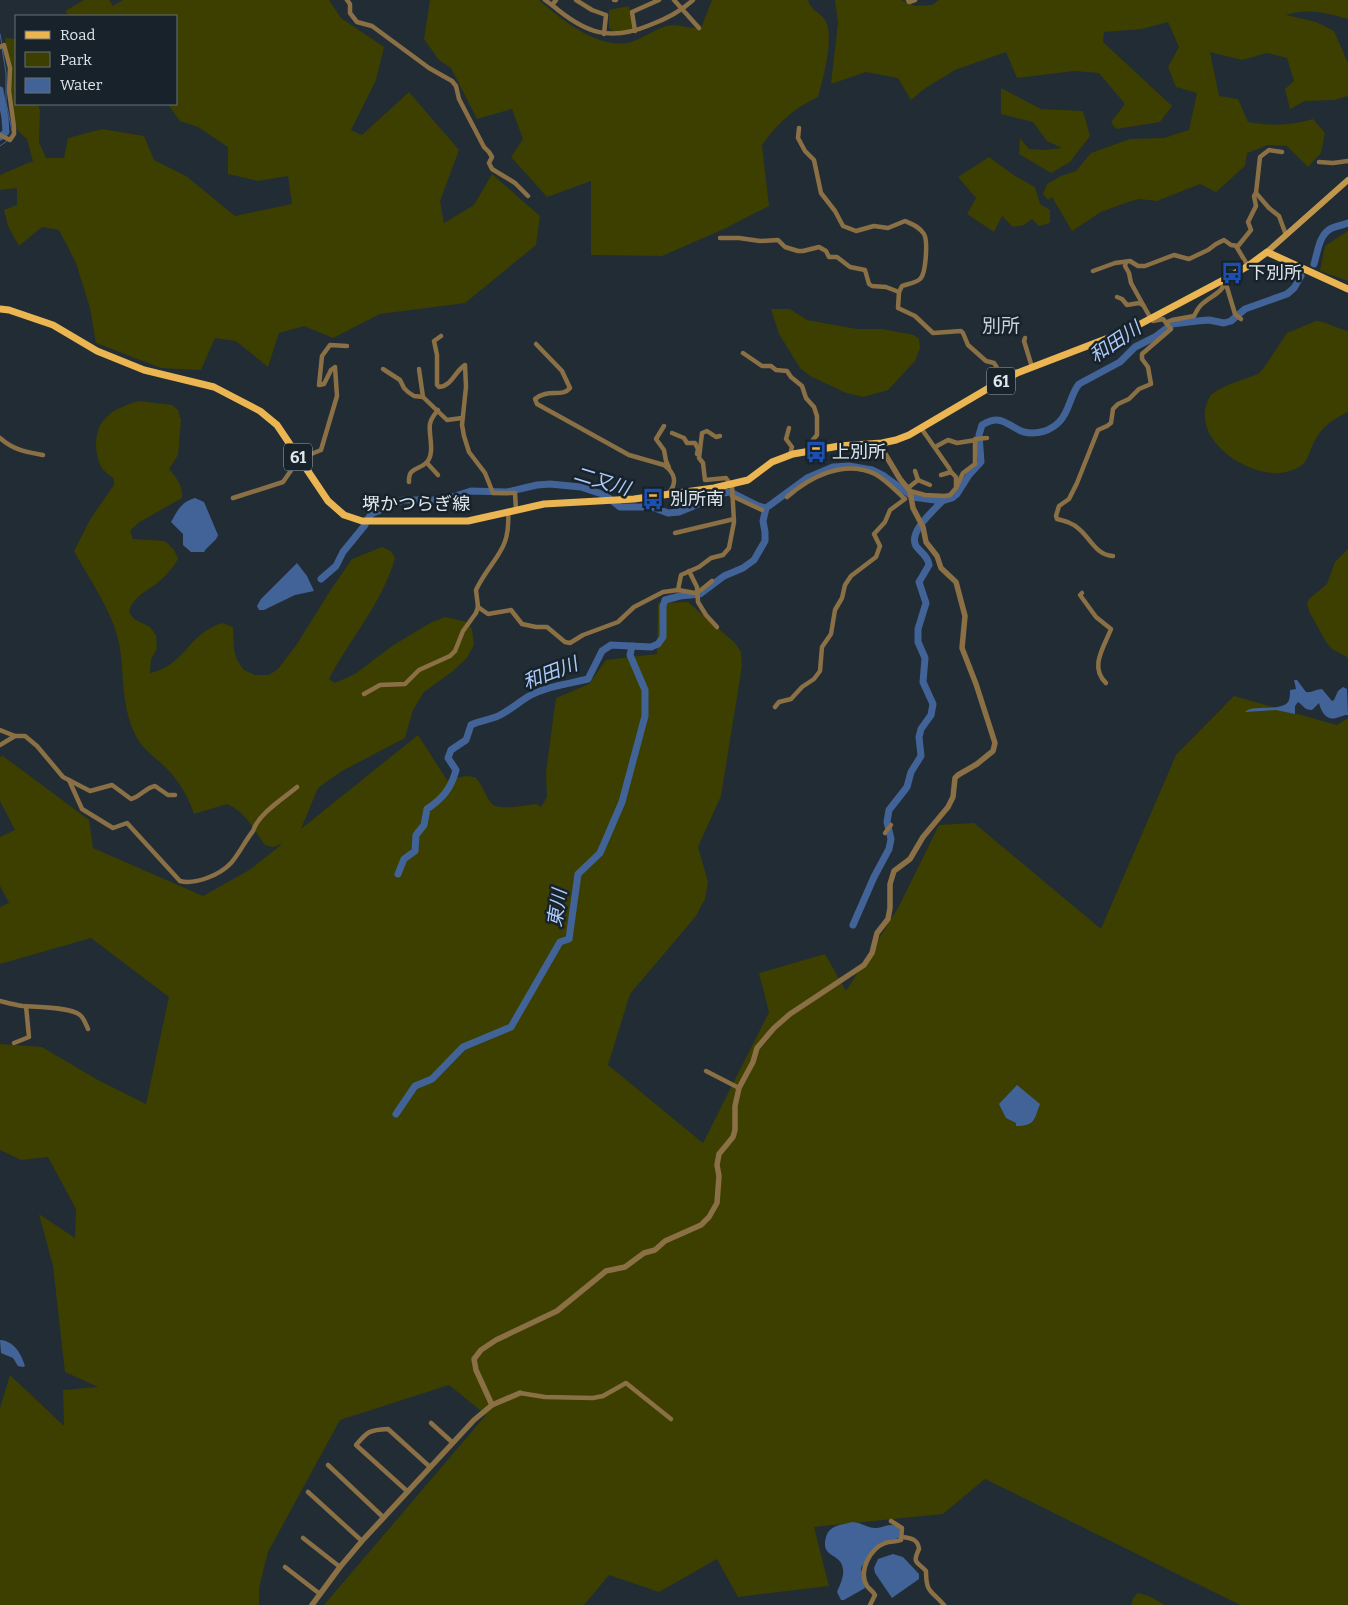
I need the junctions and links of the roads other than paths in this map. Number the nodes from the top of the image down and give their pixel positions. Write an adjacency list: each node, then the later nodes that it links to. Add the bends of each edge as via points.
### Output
1 (347, 0): 23 (street, via 350,13 357,22 372,26 452,81 492,157 489,163 492,169 515,183)
2 (545, 0): 10 (street)
3 (556, 0): 10 (street)
4 (576, 0): 14 (street, via 606,15)
5 (659, 0): 13 (street, via 632,12)
6 (674, 0): 11 (street)
7 (693, 0): 11 (street)
8 (908, 0): 9 (street)
9 (916, 0)
10 (552, 5): 14 (street, via 582,27)
11 (682, 9): 12 (street); 13 (street)
12 (699, 28)
13 (635, 31): 14 (street)
14 (604, 34)
15 (0, 47): 17 (street, via 4,45 10,68 14,134 10,140)
16 (799, 128): 33 (street, via 798,138 814,160 821,193 843,226 856,231 874,226 888,228 905,221 918,227 925,235 926,256 921,278 902,286)
17 (0, 135)
18 (1282, 152): 22 (street, via 1270,150 1260,157)
19 (1348, 161): 20 (street)
20 (1319, 162)
21 (1348, 180): 24 (main road)
22 (1256, 194): 24 (street, via 1279,216); 26 (street, via 1255,210 1248,222 1251,230)
23 (528, 196)
24 (1286, 235): 27 (main road)
25 (720, 238): 33 (street, via 778,240 789,249 803,251 819,247 831,258 837,257 848,266 865,270 872,286)
26 (1236, 246): 28 (street, via 1224,240 1189,259 1174,255 1141,267); 29 (street)
27 (1267, 252): 29 (main road, 堺かつらぎ線 / 61); 32 (main road)
28 (1126, 262): 30 (street); 35 (street, via 1132,284)
29 (1248, 266): 31 (main road, 堺かつらぎ線 / 61)
30 (1094, 271)
31 (1226, 281): 37 (main road, 堺かつらぎ線 / 61); 38 (street, via 1235,314); 39 (street, via 1220,292 1200,306 1194,316)
32 (1348, 289)
33 (899, 292): 48 (street, via 900,310 914,316 933,333 962,331 970,347 986,361 994,363)
34 (1117, 297): 35 (street, via 1127,305)
35 (1143, 305): 37 (street)
36 (0, 309): 66 (main road, 堺かつらぎ線 / 61, via 53,325 97,351 144,370 228,394 260,411 277,425)
37 (1151, 319): 39 (street, via 1153,322 1161,318); 45 (main road, 堺かつらぎ線 / 61, via 1113,338)
38 (1241, 319)
39 (1167, 322): 90 (street, via 1171,330 1141,356 1148,367 1151,384 1118,404 1113,410 1111,423 1098,430 1069,499 1056,512 1057,519 1074,525 1104,555)
40 (441, 336): 51 (street, via 434,341 438,355 437,385 446,386 465,365)
41 (1025, 338): 45 (street)
42 (536, 344): 68 (street, via 562,371 570,388 565,392 541,394 535,399 537,404 630,455)
43 (347, 346): 66 (street, via 330,345 322,356 319,385 324,384 335,368 337,396 321,450)
44 (743, 353): 62 (street, via 762,366 787,371 802,386 817,416 816,435)
45 (1032, 368): 48 (main road, 堺かつらぎ線 / 61)
46 (383, 369): 49 (street, via 400,380 408,392)
47 (418, 369): 49 (street)
48 (1002, 380): 54 (main road, 堺かつらぎ線 / 61)
49 (423, 397): 50 (street)
50 (438, 410): 51 (street, via 447,420); 67 (street, via 430,425 432,441)
51 (462, 418): 85 (street, via 469,452 485,473 493,493 515,493)
52 (664, 426): 68 (street, via 656,440 664,450)
53 (789, 428): 64 (street, via 786,439 792,447)
54 (921, 428): 60 (main road, 堺かつらぎ線 / 61); 61 (street)
55 (672, 433): 65 (street, via 687,443 695,443)
56 (720, 436): 65 (street, via 707,431 702,433)
57 (0, 438): 63 (street, via 21,451)
58 (987, 438): 59 (street)
59 (976, 440): 61 (street, via 957,443 950,440); 77 (street, via 976,464 964,474)
60 (882, 443): 62 (main road, 堺かつらぎ線 / 61); 78 (street, via 885,454)
61 (935, 448): 70 (street)
62 (808, 451): 64 (main road, 堺かつらぎ線 / 61)
63 (42, 455)
64 (790, 455): 75 (main road, 堺かつらぎ線 / 61, via 763,467 748,480)
65 (699, 458): 75 (street, via 703,463 705,480 726,478)
66 (299, 459): 82 (street, via 283,482); 87 (main road, 堺かつらぎ線 / 61, via 328,501 344,515 362,521 468,521)
67 (427, 463): 71 (street); 74 (street, via 413,470)
68 (669, 469): 79 (street, via 675,480)
69 (915, 471): 73 (street)
70 (951, 472): 72 (street); 77 (street, via 956,476)
71 (438, 475)
72 (941, 475)
73 (918, 480): 76 (street); 78 (street)
74 (409, 482)
75 (731, 485): 79 (main road, 堺かつらぎ線 / 61); 80 (street)
76 (930, 485)
77 (956, 488): 78 (street, via 945,496)
78 (909, 491): 84 (street)
79 (667, 495): 85 (main road, 堺かつらぎ線 / 61, via 544,504)
80 (732, 496): 86 (street); 88 (street)
81 (787, 497): 83 (street, via 800,486 840,468 876,475)
82 (233, 498)
83 (905, 499): 84 (street); 100 (street, via 890,510 874,534 880,546 876,557 851,576 845,585 835,610 831,634 822,647 820,671 791,699 779,702)
84 (912, 502): 114 (street, via 926,542 937,556 941,568 956,582 965,616 962,648 995,747 981,761 954,778 953,797 948,808 923,837 910,859 894,871 888,918 864,965 774,1028 757,1048)
85 (516, 510): 87 (main road, 堺かつらぎ線 / 61)
86 (762, 510)
87 (508, 512): 96 (street, via 509,526 503,549 476,590)
88 (734, 518): 89 (street); 91 (street, via 731,544 726,553)
89 (675, 533)
90 (1113, 556)
91 (689, 571): 93 (street, via 681,575); 94 (street)
92 (712, 581): 94 (street)
93 (678, 590): 94 (street); 96 (street, via 663,592 634,607 618,622 570,643 547,627 522,624 511,610 488,614)
94 (697, 592): 97 (street, via 698,602)
95 (1082, 593): 98 (street, via 1080,595 1096,616 1111,630 1097,663)
96 (478, 607): 99 (street, via 450,656 419,670 405,684 380,685)
97 (717, 627)
98 (1106, 683)
99 (364, 694)
100 (775, 707)
101 (0, 730): 102 (street)
102 (15, 736): 103 (street); 104 (street, via 25,736)
103 (0, 745)
104 (69, 780): 105 (street, via 82,809 113,828 127,823 154,855 180,881 186,882 210,876 230,864 254,825); 106 (street, via 90,791 112,785 131,799 154,786 168,795)
105 (297, 787)
106 (175, 795)
107 (890, 825): 108 (street)
108 (885, 832)
109 (0, 1001): 110 (street)
110 (26, 1006): 111 (street, via 76,1014); 112 (street, via 29,1037)
111 (88, 1029)
112 (14, 1043)
113 (706, 1072): 114 (street)
114 (739, 1088): 116 (street, via 735,1130 719,1154 716,1203 710,1217 625,1267 606,1271 556,1311 481,1350 474,1359 476,1370)
115 (520, 1393): 116 (street); 117 (street, via 594,1398 626,1383)
116 (492, 1405): 119 (street)
117 (671, 1419)
118 (431, 1423): 119 (street)
119 (453, 1443): 121 (street)
120 (328, 1465): 124 (street)
121 (430, 1467): 122 (street); 122 (street, via 388,1429 368,1431 356,1445)
122 (407, 1491): 124 (street)
123 (308, 1492): 128 (street)
124 (384, 1517): 128 (street)
125 (891, 1521): 126 (street, via 902,1528)
126 (902, 1537): 133 (street, via 897,1542 882,1545 864,1566 868,1587 875,1595); 134 (street, via 916,1542 919,1549 916,1562 926,1571 928,1588)
127 (303, 1538): 129 (street)
128 (362, 1541): 129 (street)
129 (340, 1567): 131 (street)
130 (285, 1568): 131 (street)
131 (320, 1594): 132 (street)
132 (312, 1605)
133 (870, 1605)
134 (944, 1605)

